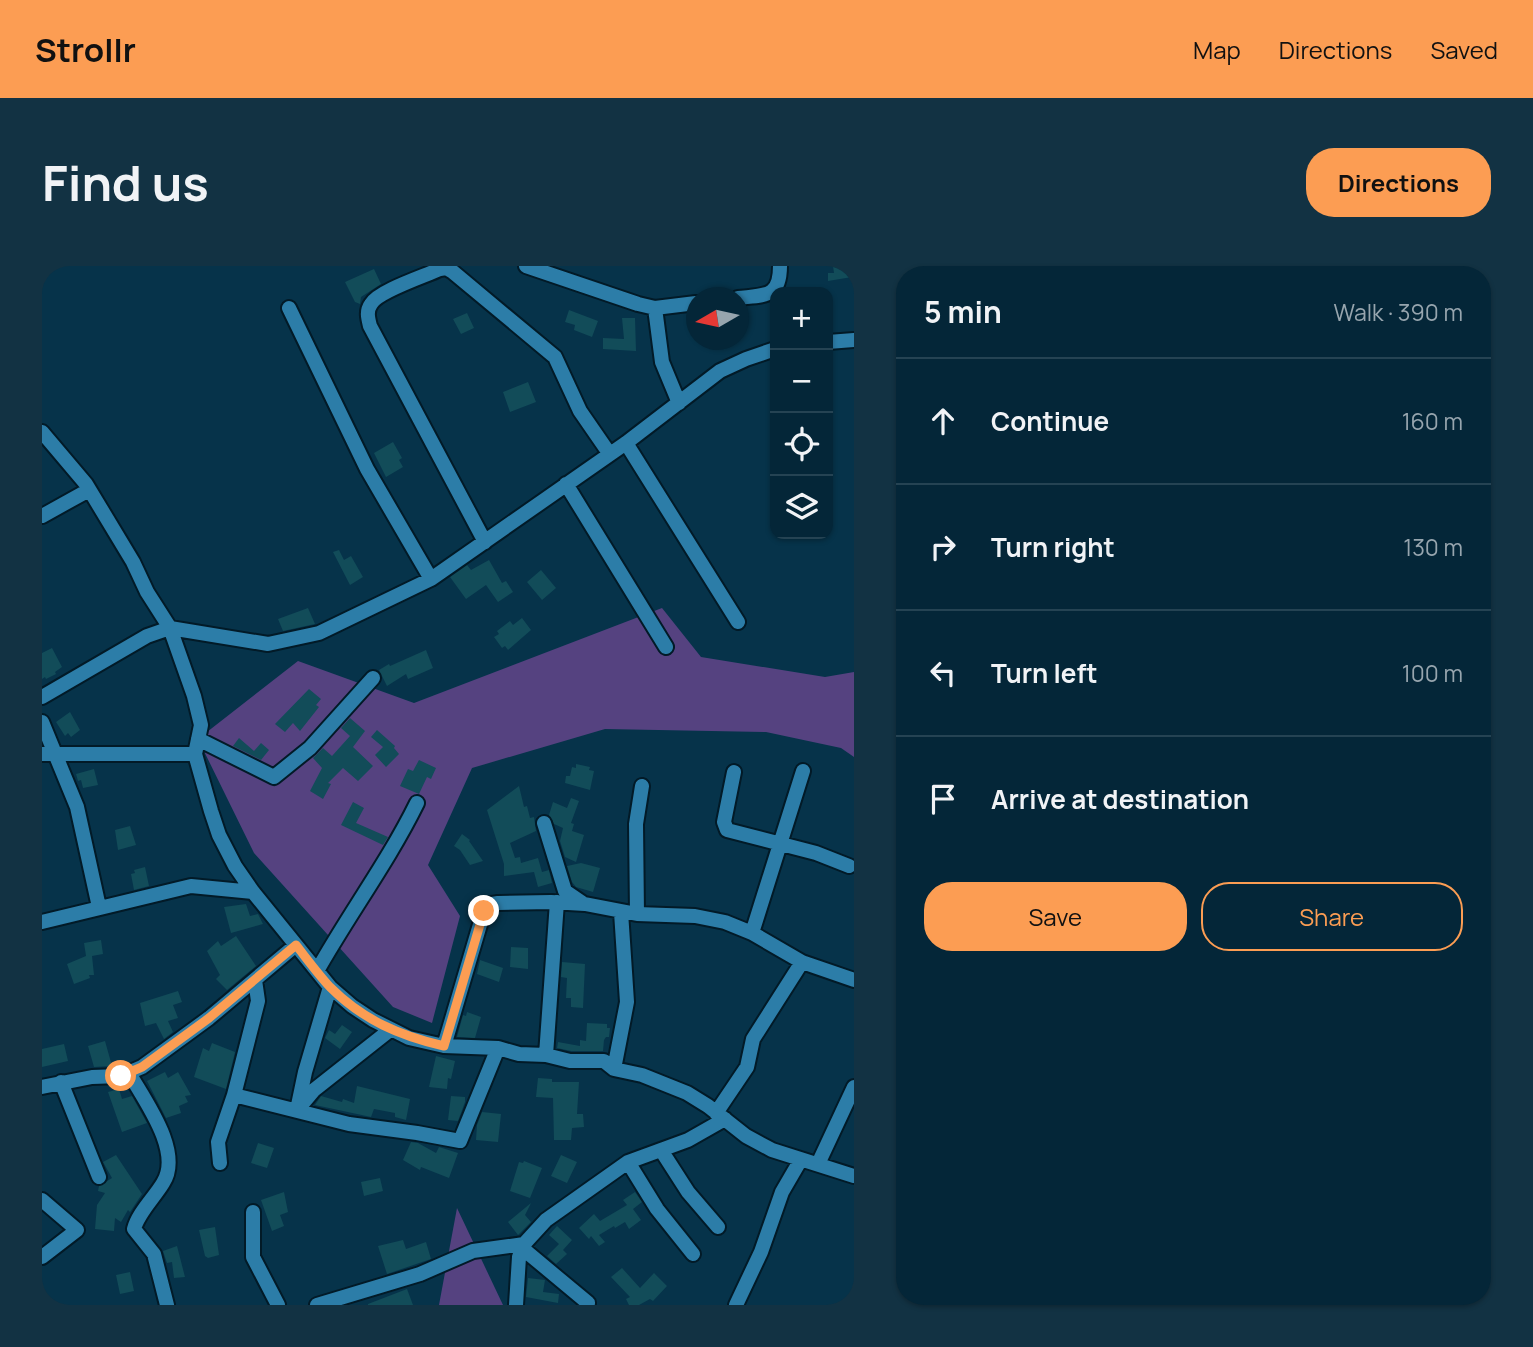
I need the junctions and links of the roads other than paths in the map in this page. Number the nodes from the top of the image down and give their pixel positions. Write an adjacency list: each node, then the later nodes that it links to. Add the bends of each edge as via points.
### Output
1 (526, 266): 6 (street)
2 (779, 266): 3 (street, via 780,281 775,289)
3 (749, 296)
4 (686, 304): 6 (street)
5 (289, 308): 18 (street, via 368,469)
6 (655, 308): 10 (street, via 662,362)
7 (854, 340): 8 (street)
8 (833, 342)
9 (772, 350): 10 (street, via 733,364)
10 (679, 403): 12 (street)
11 (42, 432): 15 (street)
12 (626, 443): 13 (street); 19 (street)
13 (608, 453): 14 (street); 17 (street, via 580,411 555,358 453,272 446,268 383,294 371,303 367,314 370,326)
14 (566, 484): 17 (street); 21 (street)
15 (89, 491): 16 (street); 20 (street)
16 (42, 516)
17 (485, 542): 18 (street)
18 (431, 579): 20 (street, via 319,633 294,640 268,644)
19 (738, 622)
20 (170, 628): 23 (street, via 147,636); 25 (street, via 201,725)
21 (666, 647)
22 (373, 678): 25 (street, via 310,748 274,777)
23 (42, 697)
24 (42, 722): 26 (street)
25 (197, 746): 26 (street); 34 (street, via 219,835)
26 (49, 753): 37 (street, via 77,807)
27 (803, 771): 32 (street)
28 (734, 772): 32 (street, via 724,822 727,830)
29 (642, 786): 39 (street, via 636,824)
30 (417, 803): 44 (street, via 394,849)
31 (544, 823): 36 (street, via 565,891)
32 (779, 844): 33 (street); 41 (street)
33 (849, 866)
34 (253, 892): 37 (street, via 191,886); 42 (street)
35 (557, 902): 36 (street); 49 (street, via 487,907); 51 (street)
36 (585, 904): 38 (street)
37 (99, 907): 40 (street)
38 (621, 912): 39 (street); 52 (street, via 628,1002)
39 (637, 914): 41 (street, via 695,916)
40 (42, 922)
41 (752, 933): 43 (street)
42 (296, 945): 44 (street); 45 (street)
43 (802, 962): 46 (street); 59 (street, via 753,1039 747,1067)
44 (317, 971): 47 (street)
45 (255, 979): 53 (street, via 209,1018); 57 (street, via 258,1001)
46 (854, 980)
47 (330, 987): 48 (street); 58 (street)
48 (390, 1030): 49 (street); 58 (street, via 314,1090)
49 (444, 1046): 50 (street)
50 (498, 1048): 51 (street); 58 (street, via 460,1141 349,1124)
51 (546, 1055): 52 (street, via 604,1061)
52 (614, 1069): 59 (street, via 687,1093)
53 (129, 1073): 54 (street); 75 (street, via 167,1148 165,1180 134,1229 154,1254)
54 (61, 1082): 55 (street); 66 (street)
55 (42, 1087)
56 (854, 1087): 64 (street)
57 (234, 1095): 58 (street); 63 (street, via 218,1142)
58 (297, 1110)
59 (720, 1116): 60 (street, via 688,1140); 61 (street, via 746,1136)
60 (661, 1150): 62 (street); 69 (street)
61 (800, 1161): 64 (street); 78 (street, via 782,1192)
62 (628, 1162): 70 (street, via 546,1220); 71 (street)
63 (220, 1163)
64 (818, 1164): 65 (street)
65 (854, 1176)
66 (99, 1177)
67 (42, 1200): 72 (street, via 77,1230)
68 (253, 1212): 76 (street, via 253,1257)
69 (718, 1227)
70 (523, 1246): 73 (street); 74 (street, via 517,1268); 77 (street, via 473,1251 420,1274)
71 (693, 1254)
72 (42, 1257)
73 (588, 1303)
74 (517, 1304)
75 (167, 1305)
76 (278, 1305)
77 (317, 1305)
78 (736, 1305)

